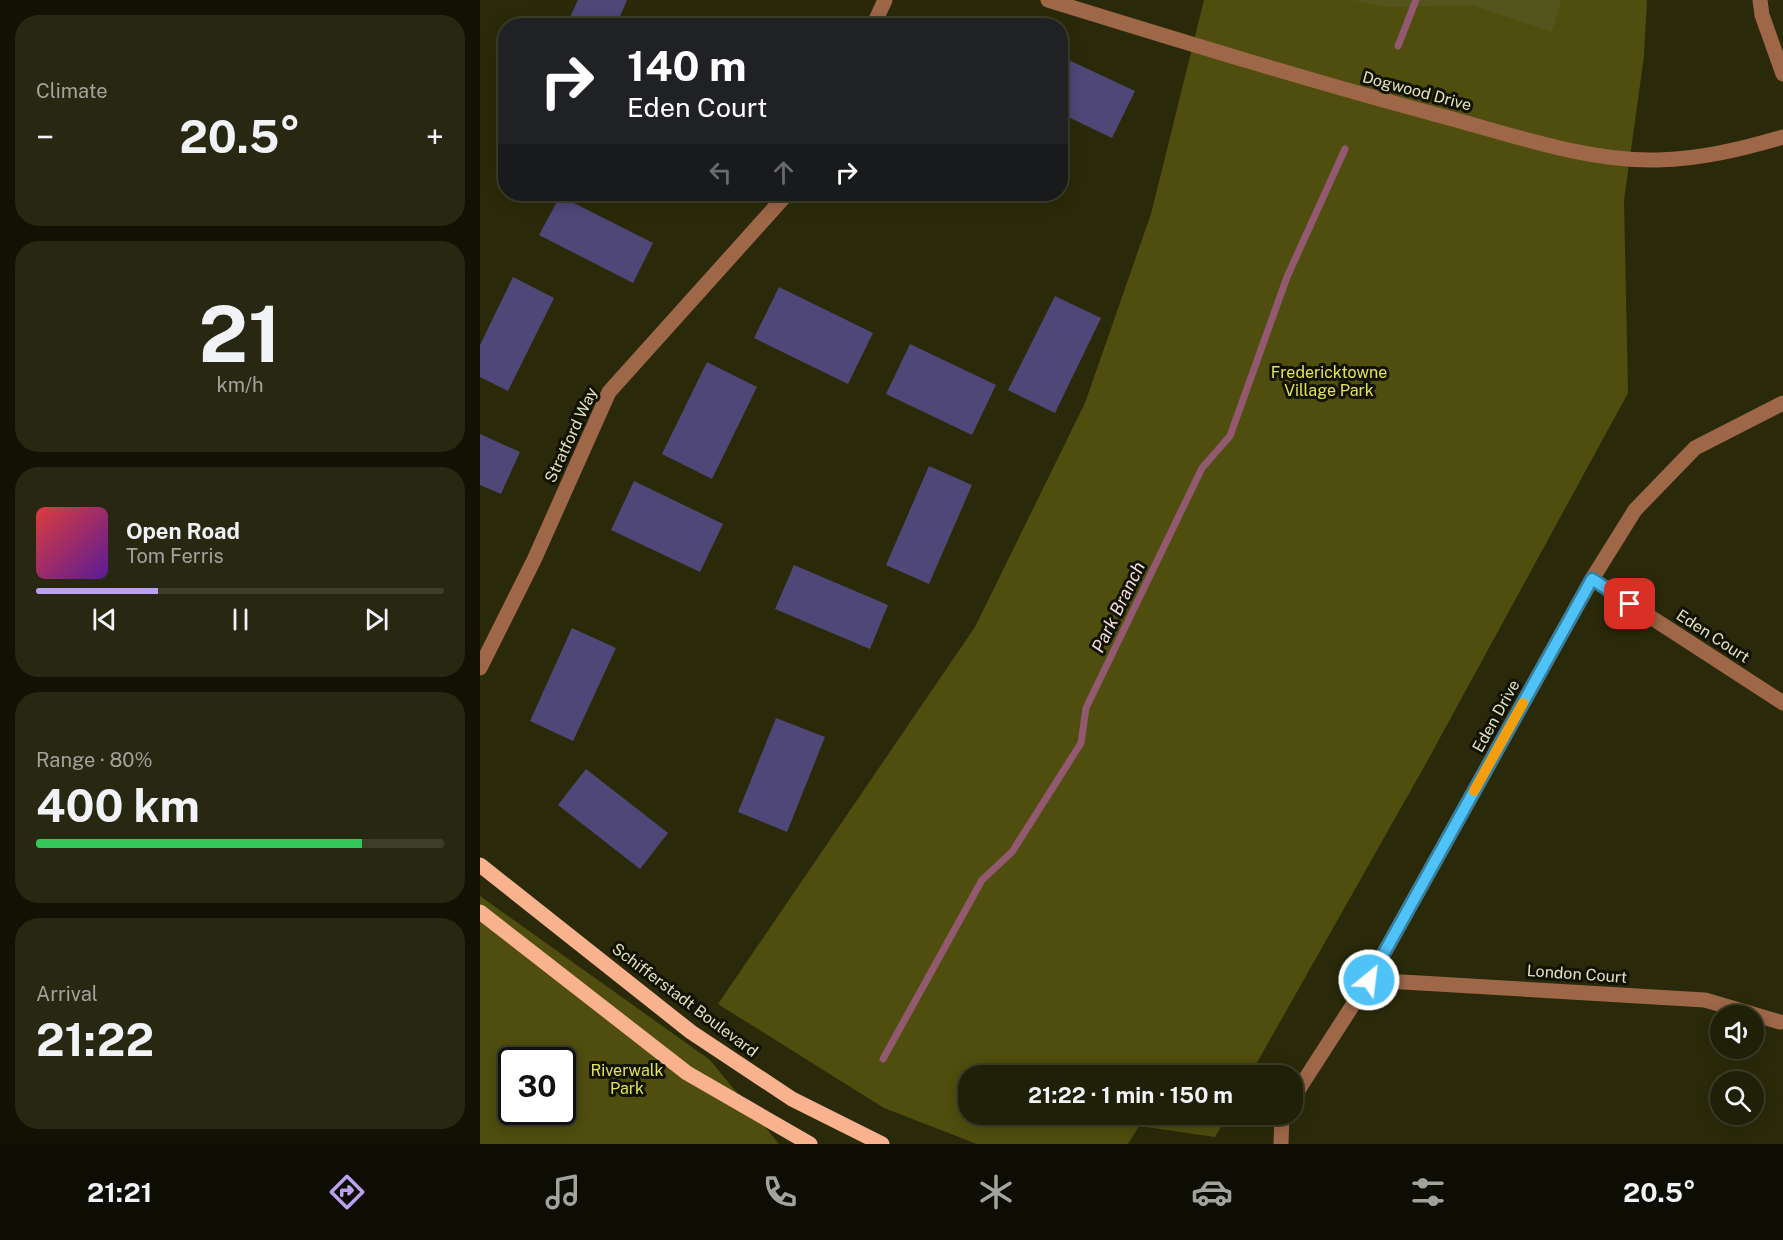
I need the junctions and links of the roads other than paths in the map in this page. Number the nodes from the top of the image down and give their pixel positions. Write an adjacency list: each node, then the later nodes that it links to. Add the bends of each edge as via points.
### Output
1 (885, 0): 4 (street)
2 (1048, 0): 6 (street, Dogwood Drive, via 1245,62 1608,158 1701,157)
3 (1760, 0): 5 (street)
4 (877, 18)
5 (1783, 74)
6 (1783, 137)
7 (781, 201): 10 (street, Stratford Way, via 609,392 534,560)
8 (1783, 403): 9 (street, Eden Drive, via 1695,448 1635,510)
9 (1592, 579): 11 (street, Eden Court); 14 (street, Eden Drive)
10 (480, 668)
11 (1783, 703)
12 (480, 865): 19 (main road, Schifferstadt Boulevard, via 691,1032 792,1099)
13 (480, 912): 18 (main road, via 687,1073)
14 (1369, 980): 15 (street, London Court, via 1705,1000); 16 (street, Eden Drive)
15 (1780, 1022)
16 (1303, 1082)
17 (1282, 1125): 20 (street)
18 (810, 1144)
19 (882, 1144)
20 (1281, 1144)

